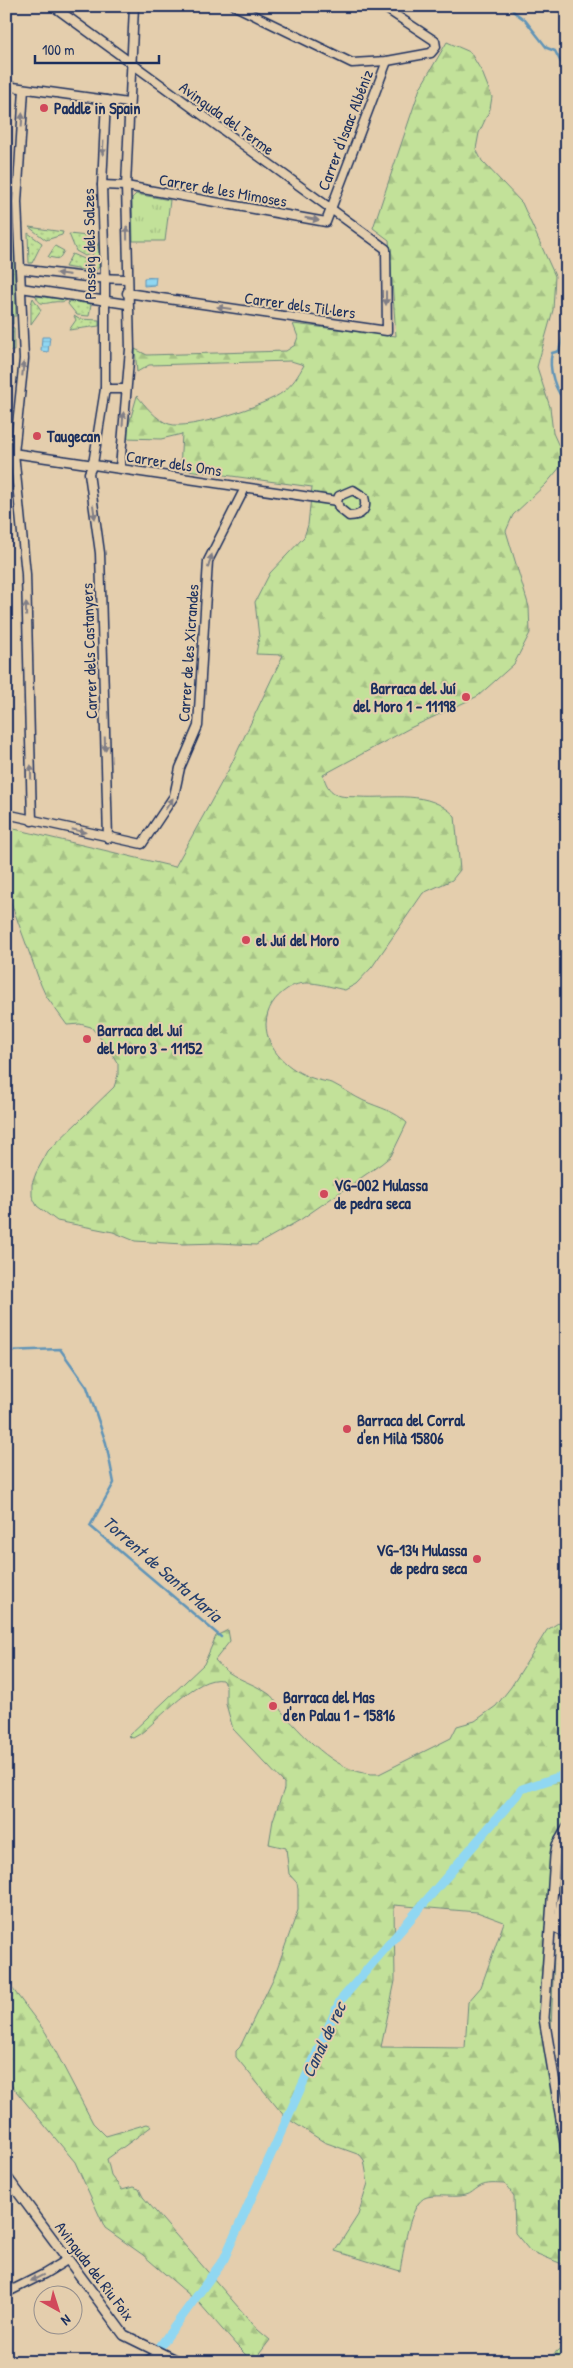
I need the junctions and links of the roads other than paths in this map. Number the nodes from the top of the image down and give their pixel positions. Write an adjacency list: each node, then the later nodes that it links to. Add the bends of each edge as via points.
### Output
1 (53, 6): 6 (street, Avinguda del Terme)
2 (134, 6): 6 (street)
3 (236, 6): 5 (street, via 352,63)
4 (382, 6): 5 (street, via 435,41 436,47 431,53)
5 (387, 61): 13 (street, Carrer d'Isaac Albéniz)
6 (130, 64): 10 (street); 13 (street, Avinguda del Terme)
7 (6, 86): 8 (street)
8 (24, 88): 9 (street); 15 (street, one-way to 8, via 17,202)
9 (106, 100): 10 (street); 11 (street, Passeig dels Salzes, one-way to 11)
10 (128, 103): 12 (street)
11 (102, 186): 12 (street, Carrer de les Mimoses); 16 (street, Passeig dels Salzes)
12 (126, 186): 13 (street, Carrer de les Mimoses, one-way to 13, via 326,222); 17 (street, one-way to 12)
13 (330, 209): 14 (street, Avinguda del Terme)
14 (386, 249): 19 (street, Carrer dels Til·lers, one-way to 19, via 387,332)
15 (20, 269): 16 (street, one-way to 15); 18 (street)
16 (105, 279): 17 (street); 20 (street, Passeig dels Salzes)
17 (127, 279): 19 (street)
18 (21, 288): 20 (street); 24 (street, one-way to 18, via 24,359)
19 (128, 293): 21 (street)
20 (104, 301): 21 (street); 22 (street, Passeig dels Salzes)
21 (127, 304): 23 (street, via 130,348)
22 (105, 388): 23 (street); 25 (street, Passeig dels Salzes)
23 (125, 389): 26 (street, one-way to 23)
24 (10, 452): 25 (street, Carrer dels Oms); 30 (street, one-way to 24, via 26,574)
25 (93, 464): 26 (street, Carrer dels Oms); 31 (street, Carrer dels Castanyers, one-way to 31, via 89,473 100,553)
26 (120, 468): 27 (street, Carrer dels Oms)
27 (245, 488): 28 (street, Carrer dels Oms); 31 (street, Carrer de les Xicrandes, one-way to 27, via 142,844 174,796 180,768 198,726 208,561)
28 (336, 501)
29 (6, 814): 30 (street)
30 (32, 821): 31 (street, one-way to 31)
31 (108, 838)
32 (567, 1828): 34 (street, via 557,1845)
33 (567, 1884): 34 (street)
34 (553, 1928): 35 (street); 36 (street, via 544,2018)
35 (567, 1934)
36 (567, 2155)
37 (6, 2176): 38 (street, Avinguda del Riu Foix)
38 (67, 2260): 39 (street, one-way to 39); 40 (street, Avinguda del Riu Foix, via 124,2335)
39 (6, 2292)
40 (162, 2354): 41 (street); 42 (street, Avinguda del Riu Foix)
41 (144, 2362)
42 (179, 2362)

